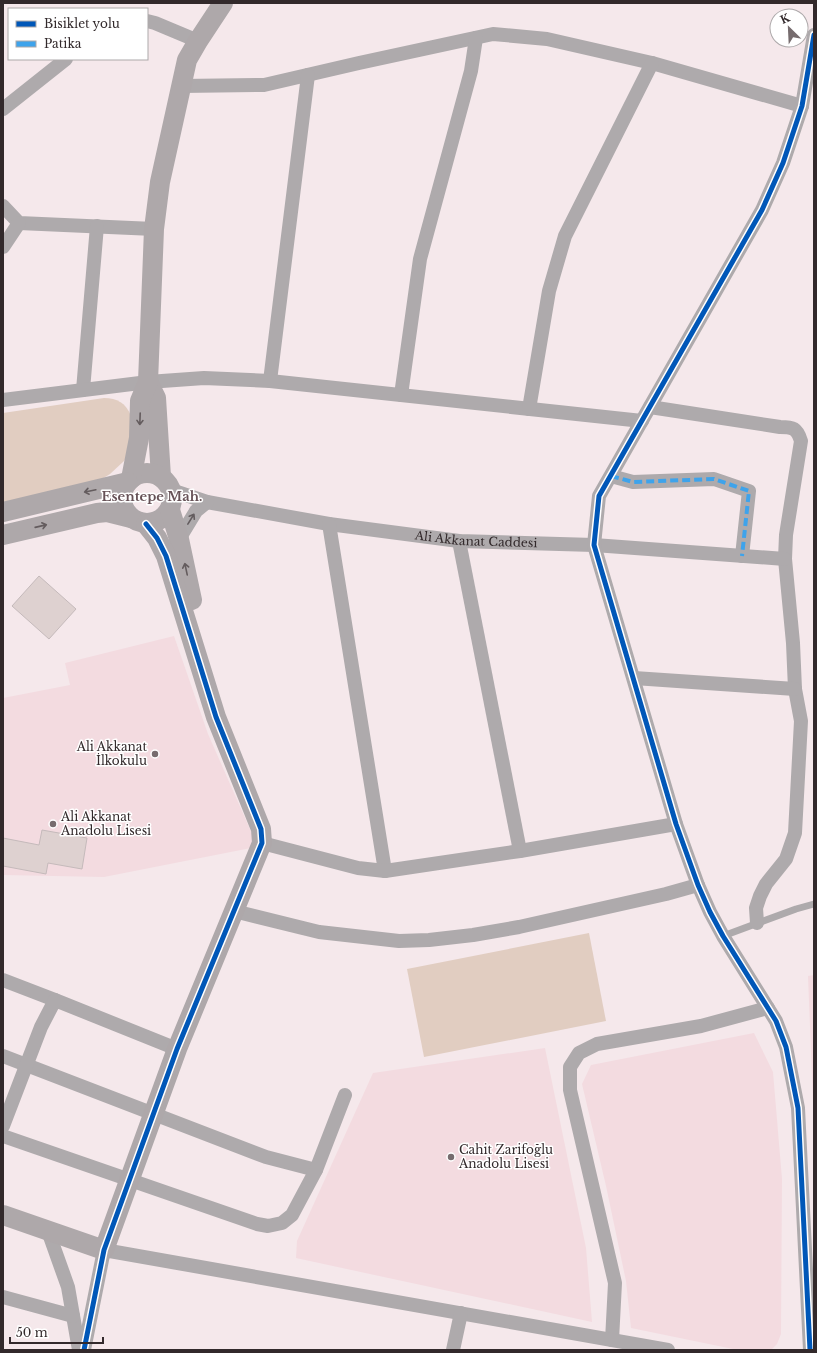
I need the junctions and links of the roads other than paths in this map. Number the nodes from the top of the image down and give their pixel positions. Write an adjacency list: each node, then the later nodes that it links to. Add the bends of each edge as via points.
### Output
1 (223, 3): 5 (street)
2 (148, 21): 5 (street)
3 (814, 35): 10 (street)
4 (476, 38): 7 (street, via 493,34 547,39); 8 (street); 20 (street, via 471,71 420,259)
5 (198, 41): 9 (street, via 187,60)
6 (65, 60): 11 (street)
7 (652, 63): 10 (street); 23 (street, via 565,236 549,291)
8 (308, 75): 9 (street, via 264,85); 17 (street)
9 (181, 86): 15 (street, via 160,182)
10 (802, 106): 22 (street, via 783,163 762,210)
11 (3, 109)
12 (3, 206): 13 (street)
13 (19, 223): 14 (street); 16 (street)
14 (97, 226): 15 (street); 19 (street)
15 (154, 229): 18 (street)
16 (3, 247)
17 (270, 381): 18 (street, via 204,378); 20 (street)
18 (148, 382): 19 (street); 26 (street, one-way to 26, via 140,401 139,438); 27 (street, via 156,398)
19 (83, 390): 21 (street)
20 (401, 395): 23 (street)
21 (3, 400)
22 (650, 407): 24 (street); 38 (street, via 795,429 801,441 786,535)
23 (529, 409): 24 (street)
24 (642, 421): 25 (street)
25 (610, 476): 36 (street, via 599,496); 37 (street, via 633,482 714,479 749,491)
26 (129, 480): 27 (street, via 146,473 154,474); 30 (street, one-way to 30); 31 (street, via 122,493 122,501 126,512)
27 (166, 484): 28 (street, Ali Akkanat Caddesi); 29 (street, via 172,502)
28 (207, 502): 32 (street, Ali Akkanat Caddesi); 34 (street, one-way to 28, via 196,511)
29 (170, 510): 31 (street, via 154,523); 34 (street)
30 (3, 512)
31 (139, 521): 33 (street, one-way to 31, via 97,513 107,512); 41 (street, via 157,538 166,556)
32 (329, 524): 35 (street, Ali Akkanat Caddesi); 45 (street)
33 (3, 535)
34 (179, 539): 41 (street, one-way to 34)
35 (459, 541): 36 (street, Ali Akkanat Caddesi); 44 (street)
36 (594, 545): 37 (street, Ali Akkanat Caddesi); 39 (street)
37 (742, 556): 38 (street, Ali Akkanat Caddesi)
38 (785, 559): 40 (street)
39 (634, 678): 40 (street); 42 (street)
40 (795, 689): 49 (street, via 800,721 795,834 786,859 760,896 756,908)
41 (216, 717): 43 (street, via 261,829)
42 (676, 824): 44 (street); 46 (street)
43 (262, 843): 45 (street, via 358,868); 48 (street)
44 (520, 851): 45 (street)
45 (385, 871)
46 (698, 885): 48 (street, via 519,927 429,940 399,941 319,932); 50 (street)
47 (814, 904): 49 (lane)
48 (234, 911): 54 (street)
49 (757, 923): 50 (lane)
50 (723, 936): 53 (street)
51 (3, 980): 52 (street)
52 (55, 1000): 54 (street); 56 (street)
53 (768, 1008): 69 (street, via 701,1026 597,1044 579,1053 570,1067 570,1090 615,1283); 74 (street, via 786,1047 798,1108)
54 (177, 1049): 58 (street)
55 (3, 1056): 56 (street)
56 (26, 1065): 58 (street); 59 (street)
57 (345, 1095): 61 (street)
58 (154, 1113): 61 (street, via 266,1157); 62 (street)
59 (3, 1126)
60 (3, 1136): 62 (street)
61 (316, 1170): 62 (street, via 292,1215 282,1223 268,1226)
62 (129, 1180): 65 (street)
63 (3, 1215): 64 (street)
64 (48, 1231): 65 (street); 68 (street, via 68,1287)
65 (104, 1250): 67 (street); 71 (street)
66 (3, 1297): 68 (street)
67 (461, 1313): 69 (street); 72 (street)
68 (73, 1316): 70 (street)
69 (612, 1340): 73 (street)
70 (79, 1350)
71 (84, 1350)
72 (453, 1350)
73 (668, 1350)
74 (810, 1350)

